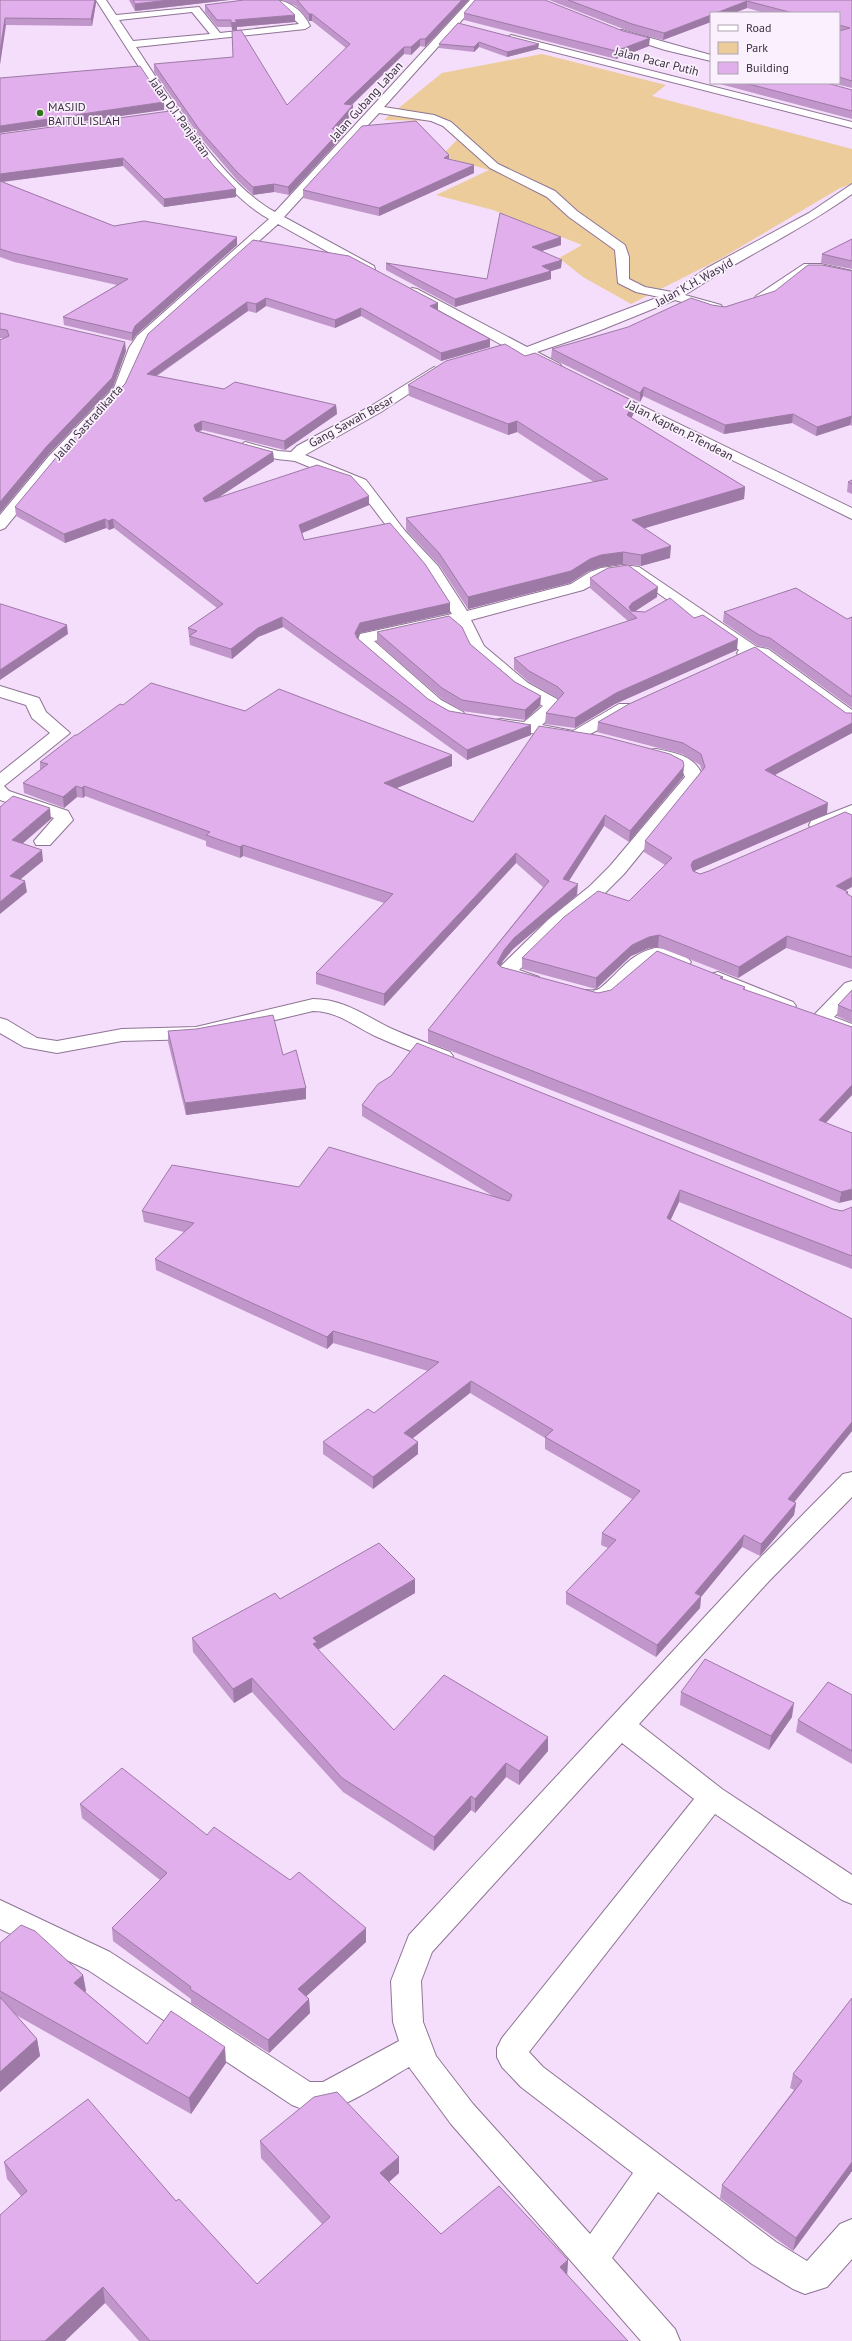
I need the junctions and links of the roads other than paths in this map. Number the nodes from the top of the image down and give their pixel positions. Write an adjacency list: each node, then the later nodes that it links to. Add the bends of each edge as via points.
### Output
1 (279, 0): 10 (street, via 302,19 305,26)
2 (475, 0): 13 (street, Jalan Gubang Laban, via 459,24)
3 (102, 1): 4 (street); 7 (street, Jalan D.I. Panjaitan)
4 (116, 1)
5 (211, 7): 6 (street)
6 (195, 9): 7 (street); 10 (street)
7 (114, 18): 11 (street, Jalan D.I. Panjaitan)
8 (612, 30): 12 (street)
9 (501, 35): 16 (street, Jalan Pacar Putih)
10 (217, 36): 11 (street)
11 (131, 44): 14 (street, Jalan D.I. Panjaitan)
12 (710, 58)
13 (375, 109): 18 (street, Jalan Gubang Laban); 22 (street, via 422,114 447,124 494,166 551,194 573,214 621,248 623,280 627,284 642,291)
14 (174, 113): 15 (street); 18 (street, Jalan D.I. Panjaitan, via 224,176 260,209)
15 (159, 115)
16 (852, 125)
17 (852, 188): 22 (street, Jalan K.H. Wasyid, via 814,216 712,271)
18 (276, 219): 19 (street); 26 (street, Jalan Sastradikarta, via 154,327)
19 (381, 275)
20 (852, 275): 23 (street, via 821,268 804,268 769,296)
21 (402, 287): 27 (street)
22 (674, 296): 24 (street); 27 (street, Jalan K.H. Wasyid, via 594,328)
23 (748, 303)
24 (728, 310)
25 (121, 345): 26 (street)
26 (136, 348): 35 (street, Jalan Sastradikarta, via 120,389 54,459)
27 (520, 349): 28 (street); 30 (street)
28 (492, 352)
29 (447, 365): 33 (street, Gang Sawah Besar, via 422,378 376,409 302,449)
30 (565, 372)
31 (591, 386): 34 (street, Jalan Kapten P.Tendean)
32 (232, 443): 33 (street, via 277,455)
33 (298, 457): 36 (street, Gang Sawah Besar, via 361,483 400,534 432,569)
34 (852, 514)
35 (0, 525)
36 (462, 617): 37 (street, via 577,587 586,584 596,575 630,569 638,572 666,600); 42 (street, Gang Sawah Besar, via 477,649 522,688 553,705); 42 (street, via 366,638 365,644 435,704 456,716)
37 (752, 651): 38 (street); 41 (street, via 762,653)
38 (730, 660)
39 (0, 691): 46 (street, via 33,702 38,714 61,733)
40 (636, 703): 43 (street, via 598,722)
41 (852, 718)
42 (528, 728): 43 (street)
43 (579, 735): 44 (street)
44 (598, 739)
45 (640, 750): 52 (street, via 676,759 688,765 694,776 617,870 556,923 508,970 510,974 600,997 652,954 666,956)
46 (0, 782)
47 (0, 791): 50 (street, via 3,795 62,814 64,820)
48 (852, 810): 49 (street)
49 (801, 832)
50 (43, 841)
51 (852, 987): 52 (street)
52 (821, 1019): 54 (street)
53 (0, 1024): 55 (street, via 31,1043 57,1047 122,1035 196,1033 327,1004 338,1006 382,1032)
54 (852, 1031)
55 (464, 1065)
56 (852, 1481): 57 (street, via 761,1573)
57 (621, 1726): 58 (street); 61 (street, via 420,1944 406,1981 408,2022)
58 (712, 1797): 59 (street); 62 (street, via 514,2048 513,2057 532,2077)
59 (852, 1891)
60 (0, 1913): 61 (street, via 99,1961 304,2095 317,2098 328,2096)
61 (417, 2047): 64 (street, via 423,2064 462,2114)
62 (654, 2170): 63 (street, via 764,2253 805,2278 815,2276); 64 (street)
63 (852, 2235)
64 (591, 2260): 65 (street)
65 (663, 2341)

